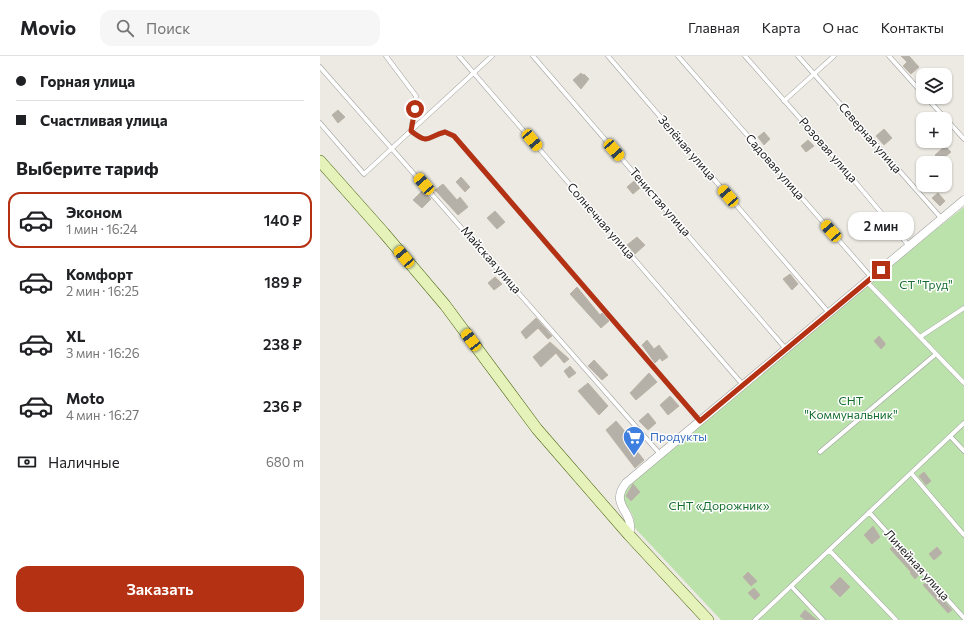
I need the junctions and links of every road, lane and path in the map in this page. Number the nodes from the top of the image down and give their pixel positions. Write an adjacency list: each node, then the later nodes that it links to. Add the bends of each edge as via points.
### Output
1 (386, 56): 18 (lane, via 416,96)
2 (459, 56): 12 (lane, Солнечная улица)
3 (492, 56): 12 (lane)
4 (533, 56): 29 (lane, Тенистая улица)
5 (608, 56): 27 (lane, Зелёная улица)
6 (678, 56): 25 (lane, Садовая улица)
7 (745, 56): 15 (lane, Розовая улица)
8 (798, 56): 13 (lane, Северная улица)
9 (834, 56): 13 (lane)
10 (889, 56): 14 (lane)
11 (320, 67): 20 (lane, Майская улица)
12 (473, 72): 18 (lane); 32 (lane, Солнечная улица)
13 (814, 74): 15 (lane); 23 (lane, Северная улица)
14 (916, 86)
15 (784, 101): 24 (lane, Розовая улица)
16 (932, 104): 19 (lane)
17 (320, 123): 20 (lane, via 364,174)
18 (411, 131): 20 (lane); 33 (lane, via 419,137 429,139 445,132 454,136)
19 (964, 139)
20 (392, 149): 38 (lane, Майская улица)
21 (320, 161): 41 (main road, via 384,232 445,306 537,429)
22 (964, 200): 23 (street)
23 (942, 220): 24 (street)
24 (909, 246): 25 (street)
25 (869, 279): 27 (street); 28 (lane, Садовая улица)
26 (964, 308): 28 (lane)
27 (829, 313): 29 (street)
28 (920, 337): 30 (lane, Садовая улица)
29 (786, 348): 32 (street)
30 (936, 354): 31 (lane, Садовая улица); 37 (lane)
31 (964, 383)
32 (743, 385): 33 (street)
33 (700, 421): 38 (street)
34 (964, 423): 35 (lane)
35 (950, 436): 36 (lane); 39 (lane)
36 (964, 451)
37 (820, 452)
38 (660, 454): 41 (street, via 620,491 620,501 630,521)
39 (910, 473): 40 (lane); 42 (lane)
40 (869, 512): 43 (lane); 45 (lane, Линейная улица)
41 (629, 534): 46 (main road)
42 (964, 535)
43 (829, 550): 44 (lane); 49 (lane)
44 (791, 586): 47 (lane); 48 (lane)
45 (964, 618)
46 (708, 620)
47 (755, 620)
48 (823, 620)
49 (896, 620)

